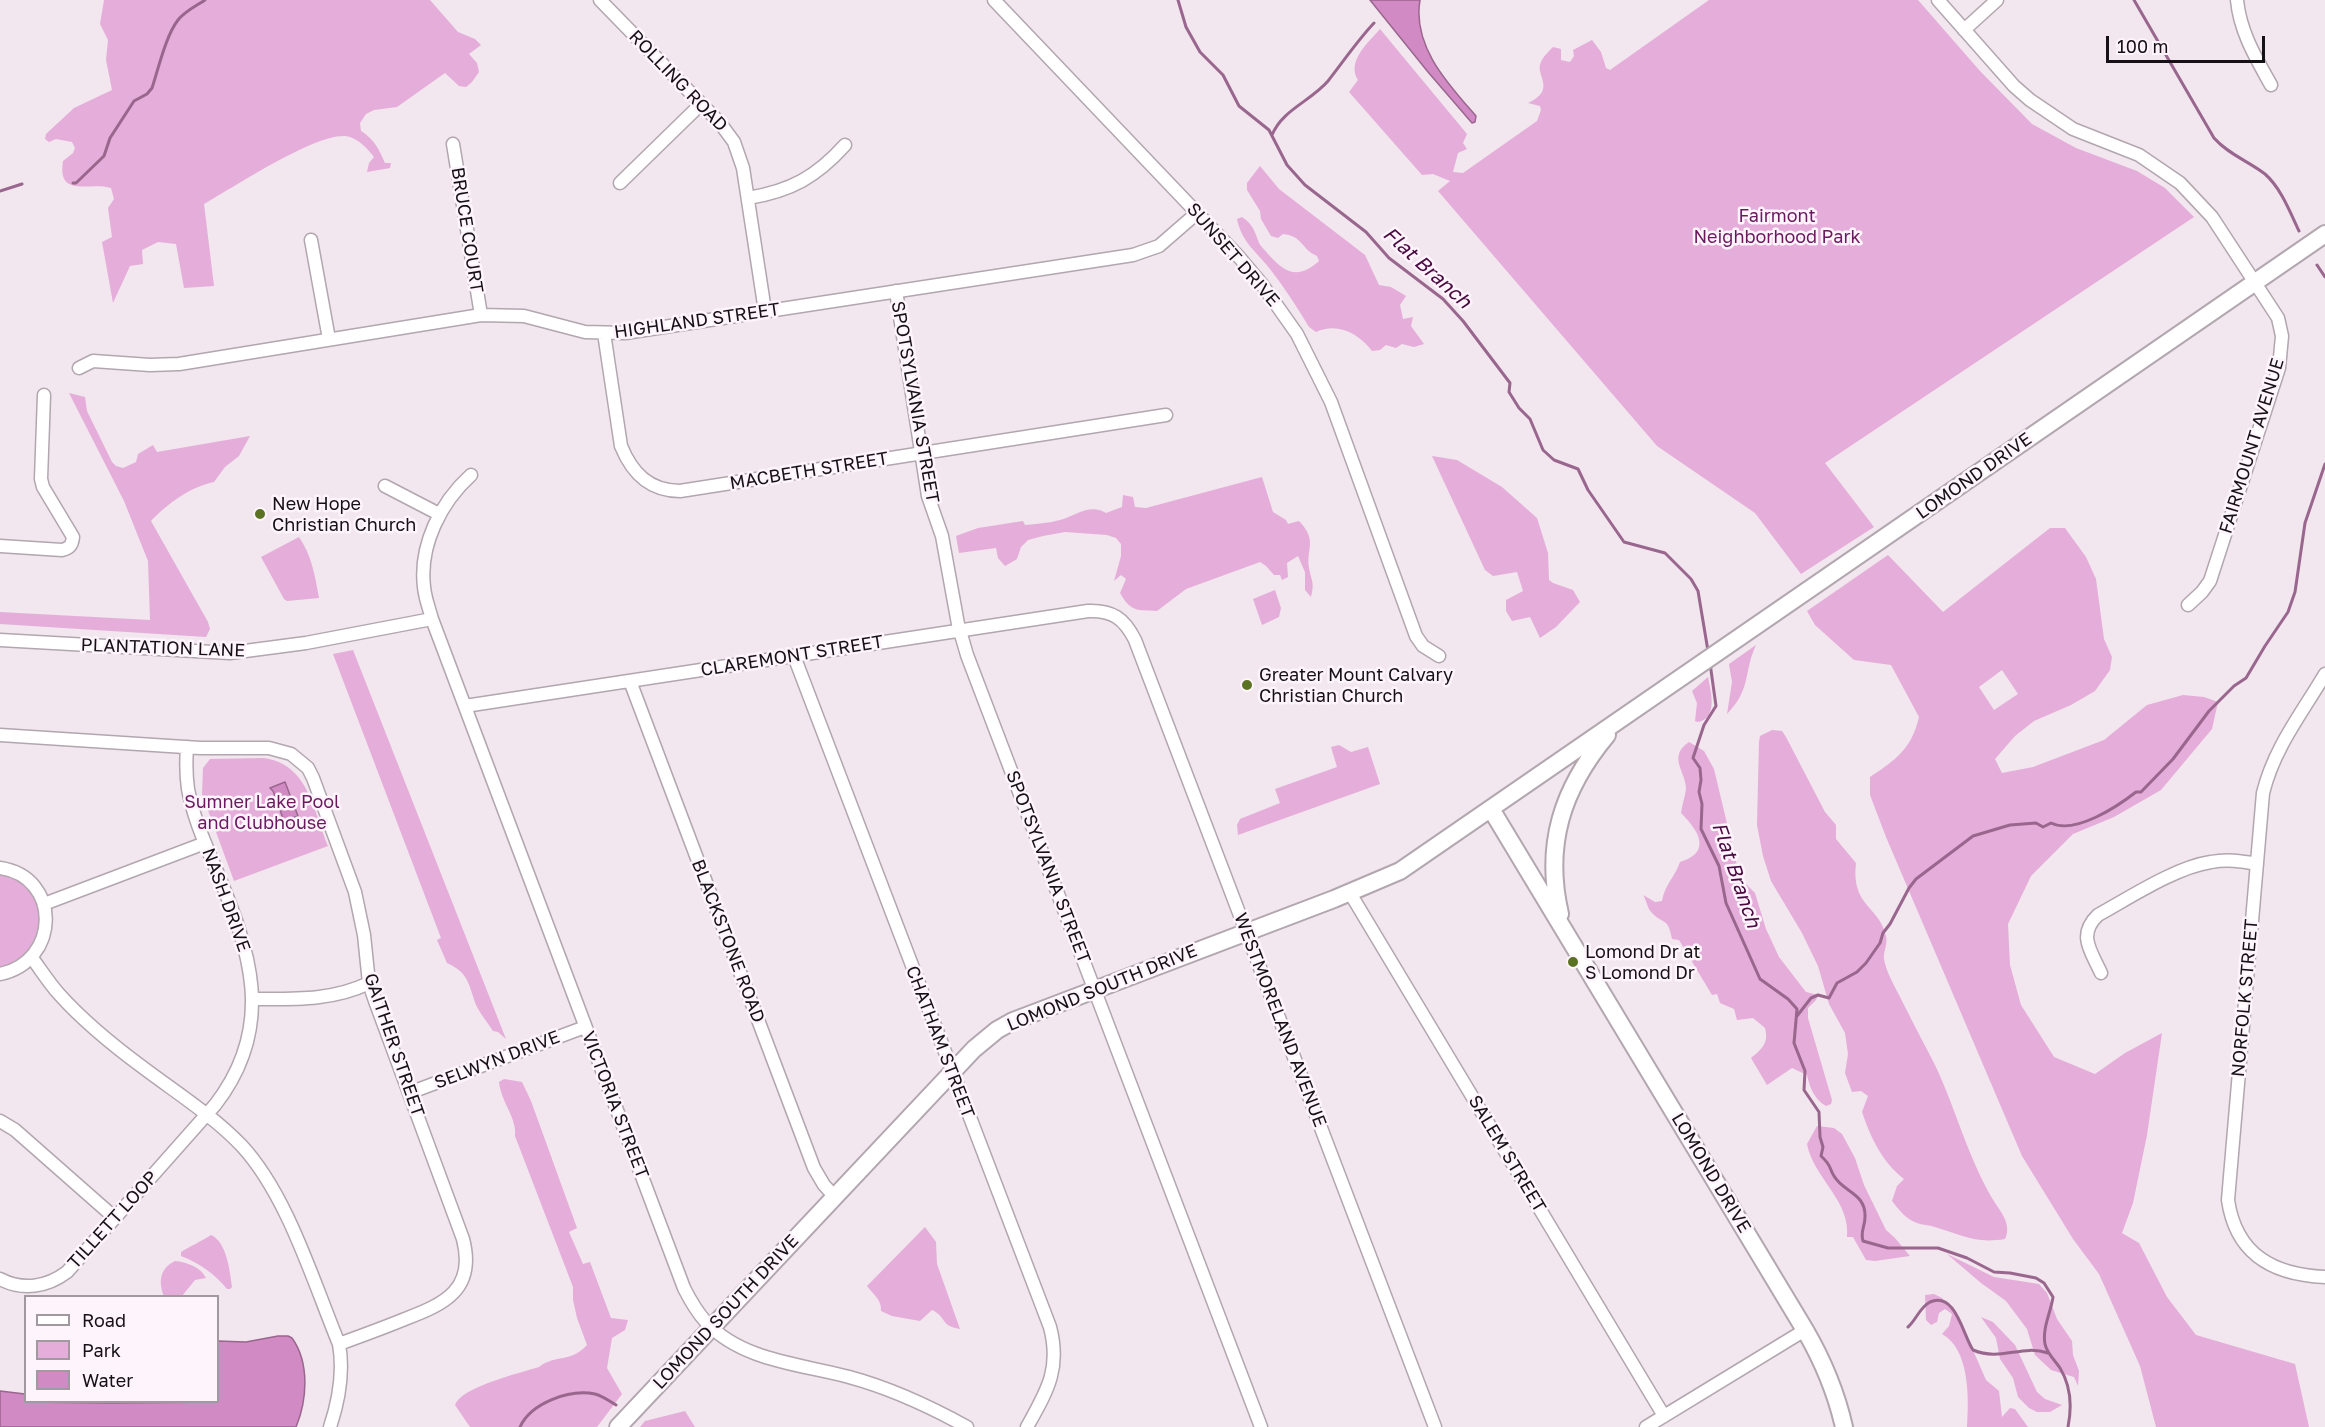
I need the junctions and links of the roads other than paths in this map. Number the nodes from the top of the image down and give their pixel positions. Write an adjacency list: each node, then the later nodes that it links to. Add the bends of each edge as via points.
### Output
1 (600, 0): 8 (street, ROLLING ROAD)
2 (994, 0): 13 (street, SUNSET DRIVE)
3 (1938, 0): 6 (street, FAIRMOUNT AVENUE)
4 (1997, 0): 6 (street)
5 (2237, 0): 7 (street, via 2242,29)
6 (1964, 30): 16 (street, FAIRMOUNT AVENUE, via 2014,86 2051,115 2097,140 2139,155 2180,183 2212,217)
7 (2271, 85)
8 (701, 104): 11 (street); 12 (street, ROLLING ROAD, via 734,142)
9 (453, 144): 19 (street, BRUCE COURT)
10 (845, 145): 12 (street, via 804,181)
11 (620, 183)
12 (748, 198): 18 (street, ROLLING ROAD)
13 (1197, 213): 17 (street, HIGHLAND STREET, via 1168,240 1146,252); 36 (street, SUNSET DRIVE, via 1261,283 1302,343 1331,402 1416,636)
14 (2325, 234): 16 (main road, LOMOND DRIVE)
15 (311, 240): 21 (street)
16 (2256, 282): 30 (street, FAIRMOUNT AVENUE, via 2278,318 2282,336 2279,368 2210,581); 40 (main road, LOMOND DRIVE)
17 (896, 291): 18 (street, HIGHLAND STREET); 25 (street, SPOTSYLVANIA STREET)
18 (765, 311): 20 (street, HIGHLAND STREET)
19 (481, 315): 20 (street, HIGHLAND STREET, via 524,316 574,330); 21 (street, HIGHLAND STREET)
20 (604, 333): 25 (street, MACBETH STREET, via 621,446 635,471 658,489 680,491)
21 (329, 339): 22 (street, HIGHLAND STREET, via 179,363 93,361)
22 (79, 368)
23 (44, 395): 29 (street, via 41,479 73,537 73,544 62,550)
24 (1166, 415): 25 (street, MACBETH STREET)
25 (921, 453): 33 (street, SPOTSYLVANIA STREET, via 928,496 942,536)
26 (471, 475): 28 (street, VICTORIA STREET)
27 (385, 486): 28 (street)
28 (439, 514): 32 (street, VICTORIA STREET, via 423,574)
29 (0, 546)
30 (2188, 605)
31 (1118, 618): 33 (street, CLAREMONT STREET, via 1104,610 1088,611); 50 (street, WESTMORELAND AVENUE, via 1135,640)
32 (432, 619): 34 (street, PLANTATION LANE, via 230,653); 39 (street, VICTORIA STREET)
33 (959, 631): 35 (street, CLAREMONT STREET); 55 (street, SPOTSYLVANIA STREET)
34 (0, 640)
35 (794, 656): 38 (street, CLAREMONT STREET); 58 (street, CHATHAM STREET)
36 (1439, 656)
37 (2325, 674): 45 (street, NORFOLK STREET, via 2281,744 2267,778)
38 (630, 681): 39 (street, CLAREMONT STREET); 62 (street, BLACKSTONE ROAD, via 814,1168)
39 (465, 706): 57 (street, VICTORIA STREET)
40 (1623, 718): 43 (main road, LOMOND DRIVE); 49 (main road, LOMOND DRIVE, via 1581,769 1562,810 1555,861)
41 (0, 735): 42 (street, GAITHER STREET)
42 (187, 747): 44 (street, NASH DRIVE, via 188,787); 54 (street, GAITHER STREET, via 269,747 291,754 308,768 355,892)
43 (1491, 809): 47 (main road, LOMOND SOUTH DRIVE, via 1400,871); 49 (main road, LOMOND DRIVE)
44 (205, 843): 48 (street); 56 (street, NASH DRIVE, via 241,932)
45 (2257, 864): 52 (street, via 2223,860 2200,864 2098,915 2086,937); 64 (street, NORFOLK STREET, via 2230,1214 2240,1237 2258,1258 2278,1269)
46 (0, 868): 48 (street, via 24,877)
47 (1350, 893): 50 (main road, LOMOND SOUTH DRIVE); 69 (street, SALEM STREET)
48 (44, 904): 51 (street, via 44,935)
49 (1563, 927): 67 (main road, LOMOND DRIVE)
50 (1247, 932): 55 (main road, LOMOND SOUTH DRIVE); 75 (street, WESTMORELAND AVENUE)
51 (32, 958): 53 (street, via 19,968); 60 (street, via 60,994 116,1047)
52 (2101, 973)
53 (0, 974)
54 (369, 983): 56 (street, via 324,997); 59 (street, GAITHER STREET)
55 (1094, 990): 58 (main road, LOMOND SOUTH DRIVE, via 1005,1026 985,1039); 74 (street, SPOTSYLVANIA STREET)
56 (253, 999): 60 (street, NASH DRIVE, via 243,1058 227,1089)
57 (585, 1027): 59 (street, SELWYN DRIVE); 66 (street, VICTORIA STREET, via 684,1288)
58 (952, 1073): 62 (main road, LOMOND SOUTH DRIVE); 73 (street, CHATHAM STREET, via 1053,1338 1052,1374 1046,1394)
59 (409, 1093): 68 (street, GAITHER STREET, via 463,1239 464,1272 452,1296 437,1307)
60 (206, 1114): 63 (street, TILLETT LOOP); 68 (street, via 242,1146 273,1189)
61 (0, 1121): 63 (street)
62 (835, 1197): 66 (main road, LOMOND SOUTH DRIVE)
63 (115, 1218): 65 (street, TILLETT LOOP, via 59,1278 40,1286 16,1285)
64 (2325, 1277)
65 (0, 1279)
66 (712, 1327): 70 (main road, LOMOND SOUTH DRIVE); 72 (street, VICTORIA STREET, via 768,1358 875,1385)
67 (1805, 1330): 69 (street); 77 (main road, LOMOND DRIVE, via 1832,1384)
68 (339, 1344): 71 (street, via 340,1389)
69 (1664, 1416): 76 (street)
70 (623, 1421)
71 (330, 1427)
72 (966, 1427)
73 (1027, 1427)
74 (1261, 1427)
75 (1435, 1427)
76 (1646, 1427)
77 (1844, 1427)

